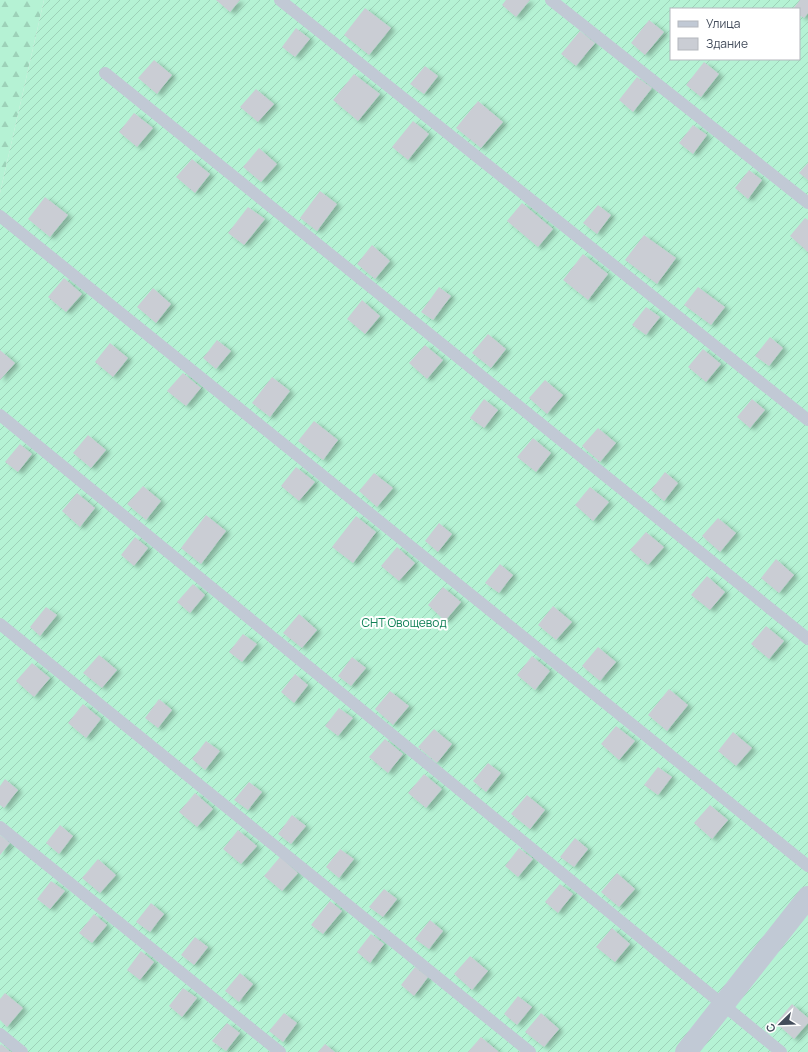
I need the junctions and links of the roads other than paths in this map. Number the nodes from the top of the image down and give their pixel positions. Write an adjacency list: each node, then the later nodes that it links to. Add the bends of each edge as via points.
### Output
1 (280, 0): 7 (lane)
2 (551, 0): 4 (lane)
3 (105, 73): 9 (lane)
4 (808, 203)
5 (0, 216): 11 (lane)
6 (0, 415): 13 (lane)
7 (808, 420)
8 (0, 624): 17 (lane)
9 (808, 639)
10 (0, 827): 16 (lane)
11 (808, 866)
12 (808, 897): 13 (street)
13 (723, 1006): 18 (street); 19 (lane)
14 (0, 1034): 15 (lane)
15 (22, 1052)
16 (280, 1052)
17 (530, 1052)
18 (686, 1052)
19 (780, 1052)

